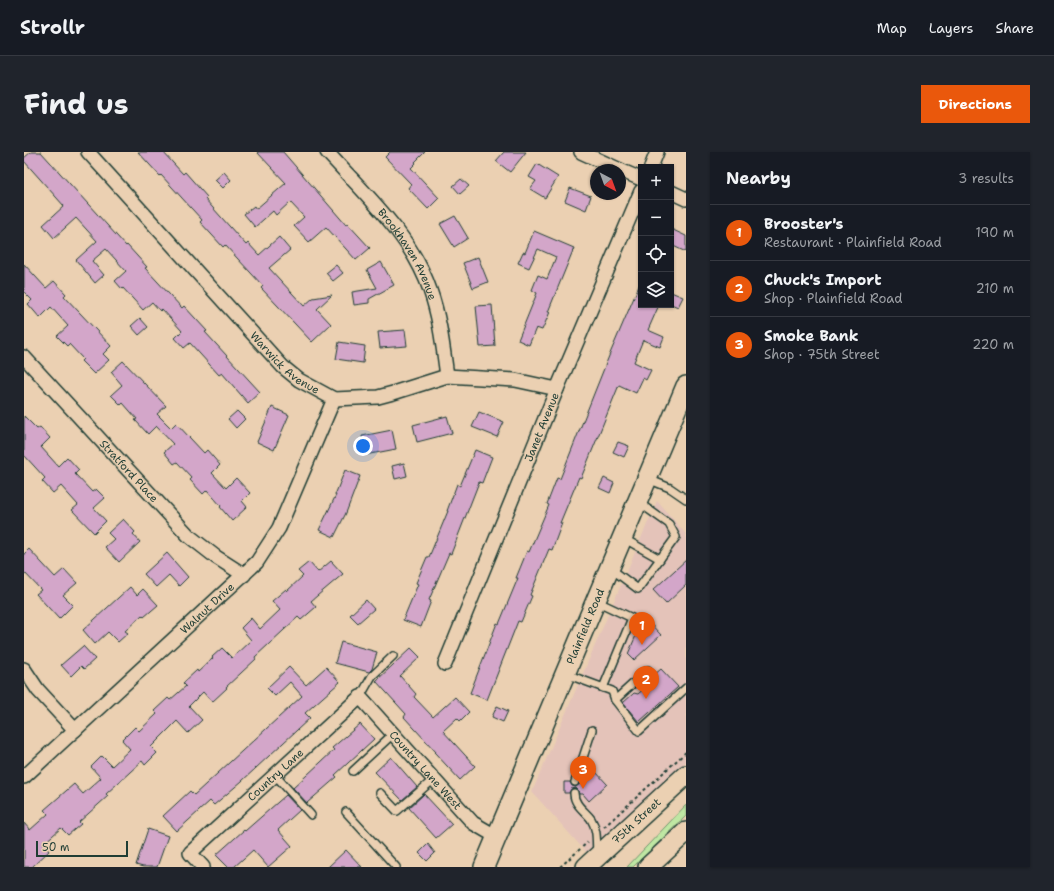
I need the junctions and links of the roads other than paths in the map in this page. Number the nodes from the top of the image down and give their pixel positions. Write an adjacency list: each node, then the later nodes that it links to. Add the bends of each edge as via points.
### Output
1 (88, 152): 16 (street, Warwick Avenue, via 283,367 299,380)
2 (327, 152): 13 (street, Brookhaven Avenue, via 391,222 419,264 440,325)
3 (581, 152): 5 (street)
4 (657, 152): 6 (street)
5 (607, 164)
6 (652, 164)
7 (626, 173): 8 (street)
8 (638, 178)
9 (674, 193): 11 (street)
10 (638, 198): 15 (street, Janet Avenue)
11 (686, 199)
12 (24, 357): 23 (street, Stratford Place, via 185,531 202,547)
13 (447, 376): 15 (street, via 515,380); 16 (street, via 378,397)
14 (686, 386): 17 (main road, Plainfield Road)
15 (557, 389): 26 (street, Janet Avenue)
16 (334, 399): 23 (street, Walnut Drive, via 279,528 257,562)
17 (648, 478): 18 (lane); 19 (main road, Plainfield Road)
18 (686, 499)
19 (638, 502): 20 (main road, Plainfield Road); 21 (lane, via 669,524 676,536)
20 (622, 538): 21 (lane); 22 (main road, Plainfield Road)
21 (660, 559): 22 (lane, via 638,589)
22 (610, 568): 24 (main road, Plainfield Road)
23 (244, 575): 34 (street, Walnut Drive)
24 (595, 601): 29 (main road, Plainfield Road); 30 (lane, via 632,618)
25 (393, 656): 32 (lane, via 372,676)
26 (445, 664)
27 (24, 669): 34 (street, via 38,690)
28 (648, 670): 33 (lane)
29 (565, 673): 30 (lane); 48 (main road, Plainfield Road)
30 (603, 688): 33 (lane, via 612,692)
31 (686, 688): 33 (lane, via 639,731)
32 (360, 697): 36 (street, Country Lane West); 38 (street, Country Lane)
33 (615, 700)
34 (75, 730): 40 (street, Walnut Drive)
35 (592, 730): 42 (lane)
36 (393, 734): 37 (lane); 41 (street, Country Lane West)
37 (353, 771)
38 (275, 775): 46 (lane); 50 (street, Country Lane, via 190,853)
39 (686, 775): 49 (main road, 75th Street, via 608,835)
40 (24, 777)
41 (434, 779): 43 (lane, via 397,812); 48 (street, Country Lane West, via 473,823)
42 (574, 782)
43 (380, 793)
44 (574, 794): 49 (lane, via 575,802 592,820 594,826)
45 (346, 812): 51 (lane)
46 (311, 814)
47 (686, 832): 53 (main road)
48 (497, 837): 52 (main road, Plainfield Road)
49 (596, 864)
50 (203, 867)
51 (396, 867)
52 (484, 867)
53 (648, 867)

